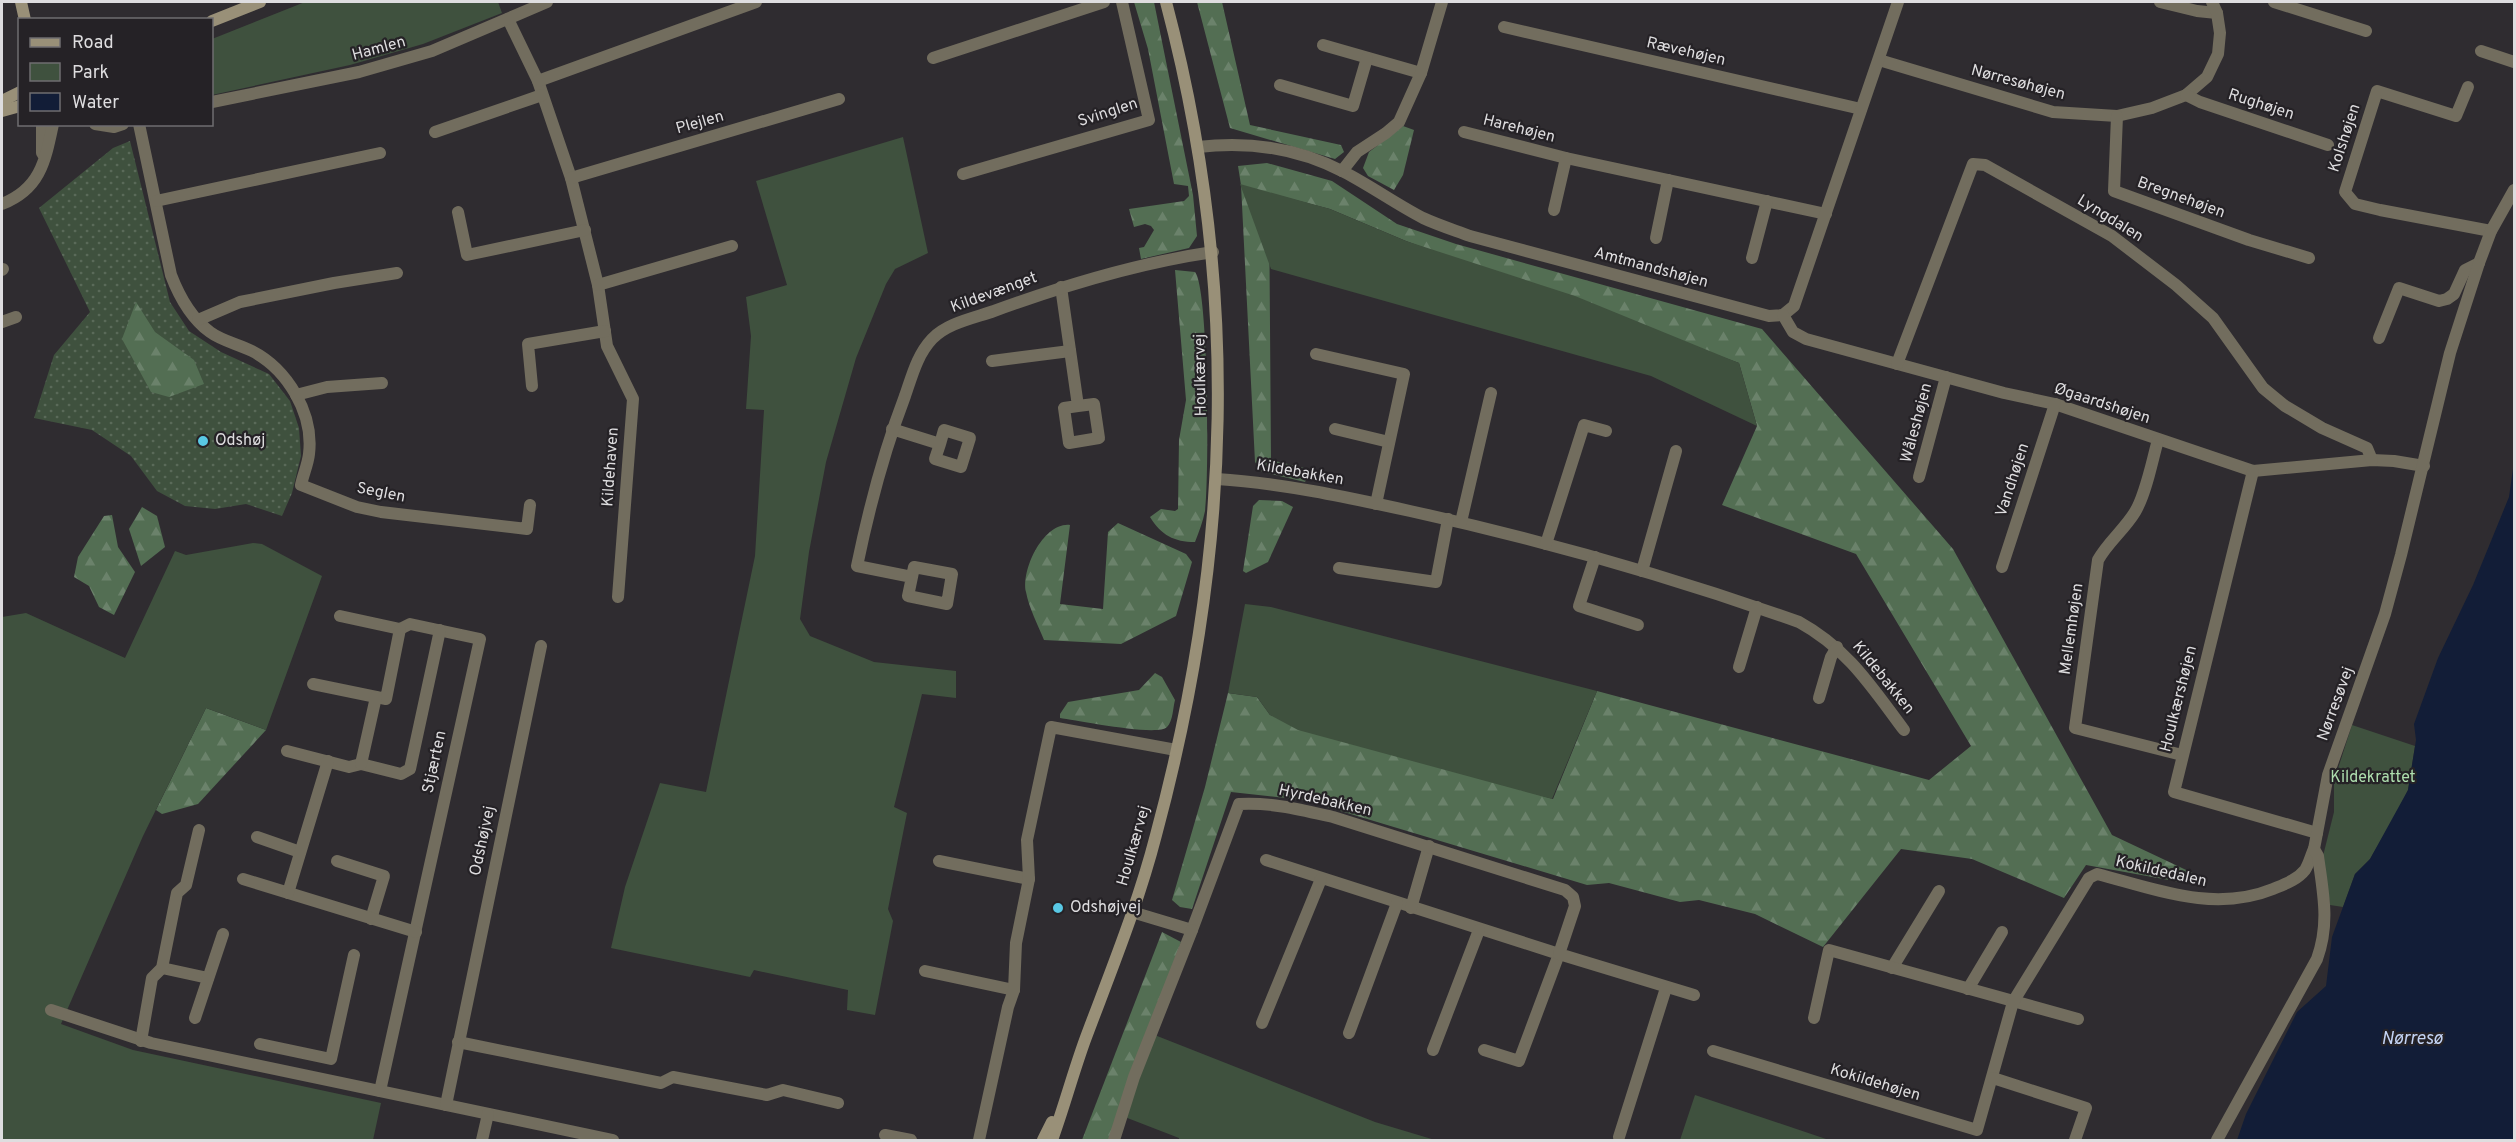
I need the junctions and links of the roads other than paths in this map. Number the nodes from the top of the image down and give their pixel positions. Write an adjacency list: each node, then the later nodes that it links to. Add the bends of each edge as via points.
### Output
1 (260, 2): 13 (street)
2 (547, 2): 12 (street, Hamlen)
3 (756, 2): 23 (street)
4 (1104, 2): 18 (street)
5 (1122, 2): 47 (street, Svinglen, via 1149,120)
6 (1166, 2): 42 (street, Houlkærvej)
7 (1442, 2): 22 (street)
8 (1896, 2): 20 (street)
9 (2160, 2): 11 (street, via 2196,10)
10 (2274, 2): 15 (street)
11 (2214, 7): 27 (street, Nørresøhøjen, via 2220,33 2218,54 2207,77)
12 (508, 19): 23 (street); 31 (street, Hamlen, via 432,51 359,72)
13 (213, 21)
14 (1504, 27): 33 (street, Rævehøjen)
15 (2366, 31)
16 (1323, 45): 19 (street)
17 (2481, 51): 21 (street)
18 (933, 58)
19 (1367, 58): 22 (street); 24 (street, via 1353,106)
20 (1879, 60): 33 (street); 35 (street, Nørresøhøjen, via 2053,112)
21 (2514, 62)
22 (1420, 73): 46 (street, via 1399,122 1357,152)
23 (538, 81): 28 (street)
24 (1280, 85)
25 (2468, 87): 58 (street, Kolshøjen, via 2456,116 2377,91 2344,192 2355,204)
26 (18, 93): 30 (street)
27 (2186, 94): 35 (street, Nørresøhøjen, via 2152,108); 41 (street, Rughøjen)
28 (542, 95): 39 (street); 48 (street)
29 (839, 99): 48 (street, Plejlen)
30 (2, 101)
31 (213, 102)
32 (18, 107): 34 (street)
33 (1861, 108): 56 (street)
34 (2, 111)
35 (2116, 116): 63 (street, Bregnehøjen, via 2114,191)
36 (42, 126): 45 (street)
37 (52, 126): 45 (street)
38 (139, 126): 51 (street, Seglen)
39 (435, 132)
40 (1464, 132): 44 (street, Harehøjen)
41 (2328, 145)
42 (1198, 147): 46 (street, Amtmandshøjen, via 1221,144 1279,148); 61 (street, Houlkærvej)
43 (380, 153): 51 (street)
44 (1566, 158): 49 (street, Harehøjen); 54 (street, Harehøjen)
45 (43, 160): 53 (street, via 32,186)
46 (1342, 171): 68 (street, Amtmandshøjen, via 1424,218 1470,236 1769,316)
47 (963, 174)
48 (571, 178): 57 (street)
49 (1668, 180): 52 (street, Harehøjen); 59 (street)
50 (2514, 190): 58 (street, Nørresøvej)
51 (156, 201): 70 (street, Seglen, via 171,275 178,294)
52 (1767, 201): 56 (street, Harehøjen); 62 (street)
53 (2, 204)
54 (1554, 210)
55 (458, 212): 57 (street, via 467,255)
56 (1826, 214): 68 (street, via 1794,306)
57 (585, 230): 66 (street)
58 (2491, 231): 64 (street, Nørresøvej)
59 (1656, 238)
60 (732, 246): 66 (street)
61 (1213, 252): 67 (street, Kildevænget, via 1162,260); 96 (street, Houlkærvej, via 1220,393)
62 (1752, 258)
63 (2309, 258)
64 (2479, 263): 73 (street, Nørresøvej, via 2465,270 2454,294 2447,299 2439,301 2398,288); 93 (street, Nørresøvej, via 2451,353)
65 (397, 273): 70 (street, via 240,302)
66 (598, 285): 72 (street)
67 (1061, 287): 74 (street, Kildevænget); 85 (street, Kildevænget, via 951,326 936,335 919,357)
68 (1783, 315): 77 (street, Øgaardshøjen, via 1794,332 1806,339)
69 (16, 317): 71 (street)
70 (198, 320): 82 (street, Seglen, via 209,332 270,362)
71 (2, 322)
72 (605, 332): 80 (street, via 528,344); 107 (street, Kildehaven, via 607,346 633,399)
73 (2379, 338)
74 (1070, 351): 76 (street); 84 (street, Kildevænget)
75 (1316, 354): 89 (street, via 1404,374)
76 (992, 362)
77 (1897, 364): 78 (street, Øgaardshøjen); 92 (street, Lyngdalen, via 1972,164 1985,165 2112,236 2213,318 2263,388 2322,428 2367,448)
78 (1946, 377): 83 (street, Øgaardshøjen); 95 (street, Wåleshøjen)
79 (382, 382): 82 (street, via 327,387)
80 (532, 386)
81 (1491, 393): 100 (street)
82 (296, 395): 98 (street, Seglen, via 304,413 309,454 301,485 381,512 526,529)
83 (2055, 404): 88 (street, Øgaardshøjen); 103 (street, Vandhøjen)
84 (1078, 406)
85 (892, 429): 90 (street); 106 (street, Kildevænget, via 857,566)
86 (1335, 429): 89 (street)
87 (1606, 431): 101 (street, via 1584,425)
88 (2158, 440): 94 (street, Øgaardshøjen); 122 (street, Mellemhøjen, via 2137,509 2098,560 2075,728)
89 (1389, 442): 97 (street)
90 (940, 444)
91 (1676, 451): 105 (street)
92 (2372, 460): 93 (street, Øgaardshøjen); 94 (street, Øgaardshøjen)
93 (2424, 466): 126 (street, Nørresøvej, via 2385,614 2328,775)
94 (2253, 471): 122 (street, Houlkærshøjen)
95 (1919, 477)
96 (1217, 479): 97 (street, Kildebakken, via 1293,487); 120 (street, Houlkærvej, via 1197,656)
97 (1376, 504): 99 (street, Kildebakken)
98 (530, 505)
99 (1448, 519): 100 (street, Kildebakken); 104 (street, via 1436,582)
100 (1461, 522): 101 (street, Kildebakken)
101 (1546, 544): 102 (street, Kildebakken)
102 (1595, 557): 105 (street, Kildebakken); 110 (street, via 1579,606)
103 (2002, 567)
104 (1339, 568)
105 (1641, 571): 108 (street, Kildebakken)
106 (912, 577)
107 (618, 597)
108 (1757, 607): 114 (street, Kildebakken, via 1799,622); 115 (street)
109 (340, 616): 111 (street, Stjærten)
110 (1638, 625)
111 (400, 629): 112 (street, Stjærten, via 410,624); 117 (street, via 386,699)
112 (440, 630): 124 (street, Stjærten, via 410,769 400,774); 146 (street, Stjærten, via 480,639)
113 (541, 646): 167 (street, Odshøjvej)
114 (1838, 647): 118 (street, Kildebakken); 119 (street, Kildebakken)
115 (1739, 667)
116 (313, 684): 117 (street)
117 (376, 697): 124 (street)
118 (1819, 698)
119 (1904, 730)
120 (1176, 750): 136 (street, via 1051,727 1027,840); 142 (street, Houlkærvej, via 1156,836)
121 (287, 751): 123 (street, Stjærten)
122 (2182, 755): 126 (street, Houlkærshøjen, via 2174,792)
123 (328, 761): 124 (street, Stjærten, via 349,767); 130 (street)
124 (361, 765)
125 (199, 830): 151 (street, via 186,885 177,892)
126 (2316, 834): 129 (street, Nørresøvej)
127 (256, 837): 130 (street)
128 (1429, 846): 141 (street); 144 (street, Hyrdebakken, via 1323,814 1239,804); 149 (street, Hyrdebakken, via 1565,890 1573,897 1575,906)
129 (2314, 849): 134 (street, Kokildedalen, via 2307,868 2287,883 2262,893 2217,901 2189,898 2097,874); 190 (street, Nørresøvej, via 2324,905 2325,939)
130 (300, 852): 139 (street)
131 (1266, 860): 137 (street)
132 (337, 861): 143 (street, via 384,876)
133 (939, 861): 136 (street)
134 (2089, 878): 159 (street, Kokildehøjen)
135 (243, 879): 139 (street)
136 (1029, 879): 157 (street, via 1016,943)
137 (1321, 879): 140 (street); 164 (street)
138 (1939, 891): 152 (street)
139 (288, 893): 143 (street)
140 (1397, 903): 141 (street); 165 (street)
141 (1412, 908): 145 (street)
142 (1132, 912): 144 (street); 175 (street, Houlkærvej)
143 (371, 919): 146 (street)
144 (1192, 930): 188 (street, Hyrdebakken, via 1134,1077)
145 (1479, 930): 149 (street); 170 (street)
146 (416, 932): 176 (street, Stjærten)
147 (2002, 932): 156 (street)
148 (223, 934): 154 (street)
149 (1559, 954): 155 (street); 171 (street, Hyrdebakken, via 1519,1061)
150 (354, 955): 169 (street, via 331,1059)
151 (162, 968): 154 (street); 166 (street, via 152,978)
152 (1892, 968): 156 (street); 162 (street, via 1829,950)
153 (925, 971): 157 (street)
154 (208, 978): 161 (street)
155 (1666, 988): 158 (street); 181 (street)
156 (1968, 989): 159 (street)
157 (1014, 990): 185 (street)
158 (1694, 995)
159 (2013, 1002): 163 (street); 174 (street, Kokildehøjen)
160 (51, 1010): 166 (street)
161 (195, 1018)
162 (1814, 1018)
163 (2078, 1019)
164 (1262, 1023)
165 (1349, 1033)
166 (141, 1041): 173 (street)
167 (458, 1042): 177 (street, via 661,1083 673,1077 766,1095 783,1090); 178 (street, Odshøjvej)
168 (260, 1044): 169 (street)
169 (290, 1050): 173 (street)
170 (1433, 1050)
171 (1484, 1050)
172 (1713, 1051): 174 (street, Kokildehøjen, via 1977,1130)
173 (287, 1071): 176 (street)
174 (1993, 1078): 189 (street, via 2086,1108)
175 (1069, 1085): 186 (street, Houlkærvej); 187 (street, Houlkærvej)
176 (380, 1091): 178 (street)
177 (838, 1103)
178 (446, 1105): 179 (street)
179 (488, 1114): 182 (street); 183 (street)
180 (885, 1135): 184 (street)
181 (1619, 1137)
182 (482, 1140)
183 (613, 1140)
184 (911, 1140)
185 (980, 1140)
186 (1043, 1140)
187 (1052, 1140)
188 (1114, 1140)
189 (2075, 1140)
190 (2217, 1140)

